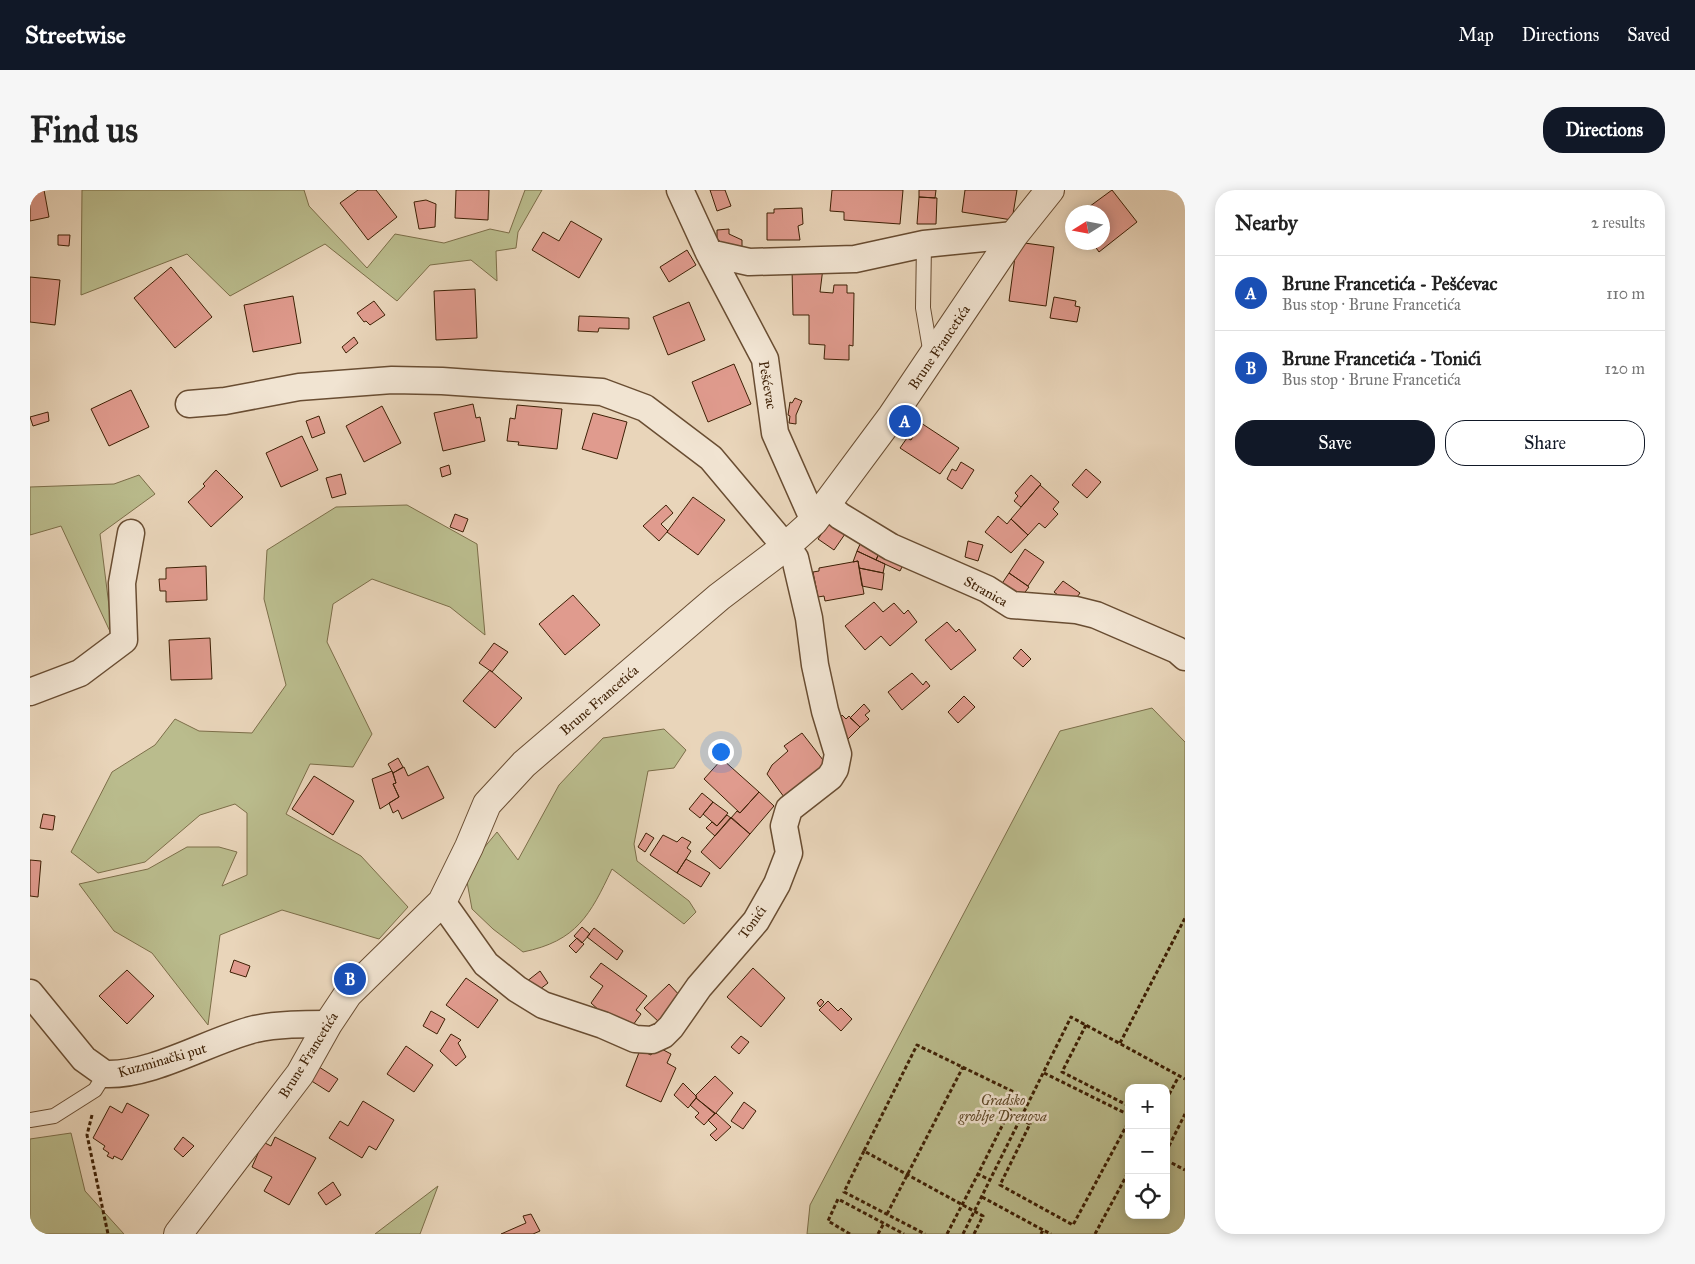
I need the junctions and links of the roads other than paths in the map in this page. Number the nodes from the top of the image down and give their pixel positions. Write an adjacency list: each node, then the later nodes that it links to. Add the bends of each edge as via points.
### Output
1 (680, 190): 5 (street, Pešćevac)
2 (1050, 190): 3 (street, Brune Francetića)
3 (1014, 235): 4 (street); 6 (street, Brune Francetića)
4 (924, 244): 5 (street, via 855,259 749,262); 6 (lane, via 923,308)
5 (709, 253): 8 (street, Pešćevac, via 765,359 775,433)
6 (931, 360): 8 (street, Brune Francetića)
7 (189, 404): 10 (street, Tonići, via 225,401 299,387 392,380 602,392 645,408 711,458)
8 (820, 513): 10 (street, Brune Francetića); 11 (street, Stranica, via 840,516 891,547 987,589 1012,605 1076,610 1096,615 1177,650)
9 (131, 533): 12 (street, via 122,583 124,640 80,673)
10 (785, 547): 13 (street, Brune Francetića, via 719,597 524,764 488,804); 13 (street, Tonići, via 795,558 810,618 815,665 838,754 835,769 830,777 788,809 784,826 789,853 777,884 756,921 699,987 672,1027 652,1040 634,1039 543,1005 486,964)
11 (1185, 657)
12 (30, 692)
13 (442, 902): 15 (street, Brune Francetića, via 348,994)
14 (30, 994): 16 (street, Kuzminački put, via 84,1058)
15 (328, 1024): 16 (street, Kuzminački put, via 255,1029 193,1053 137,1069); 18 (street, Brune Francetića, via 300,1074)
16 (105, 1074): 17 (lane, via 95,1090 62,1112)
17 (30, 1120)
18 (178, 1234)

